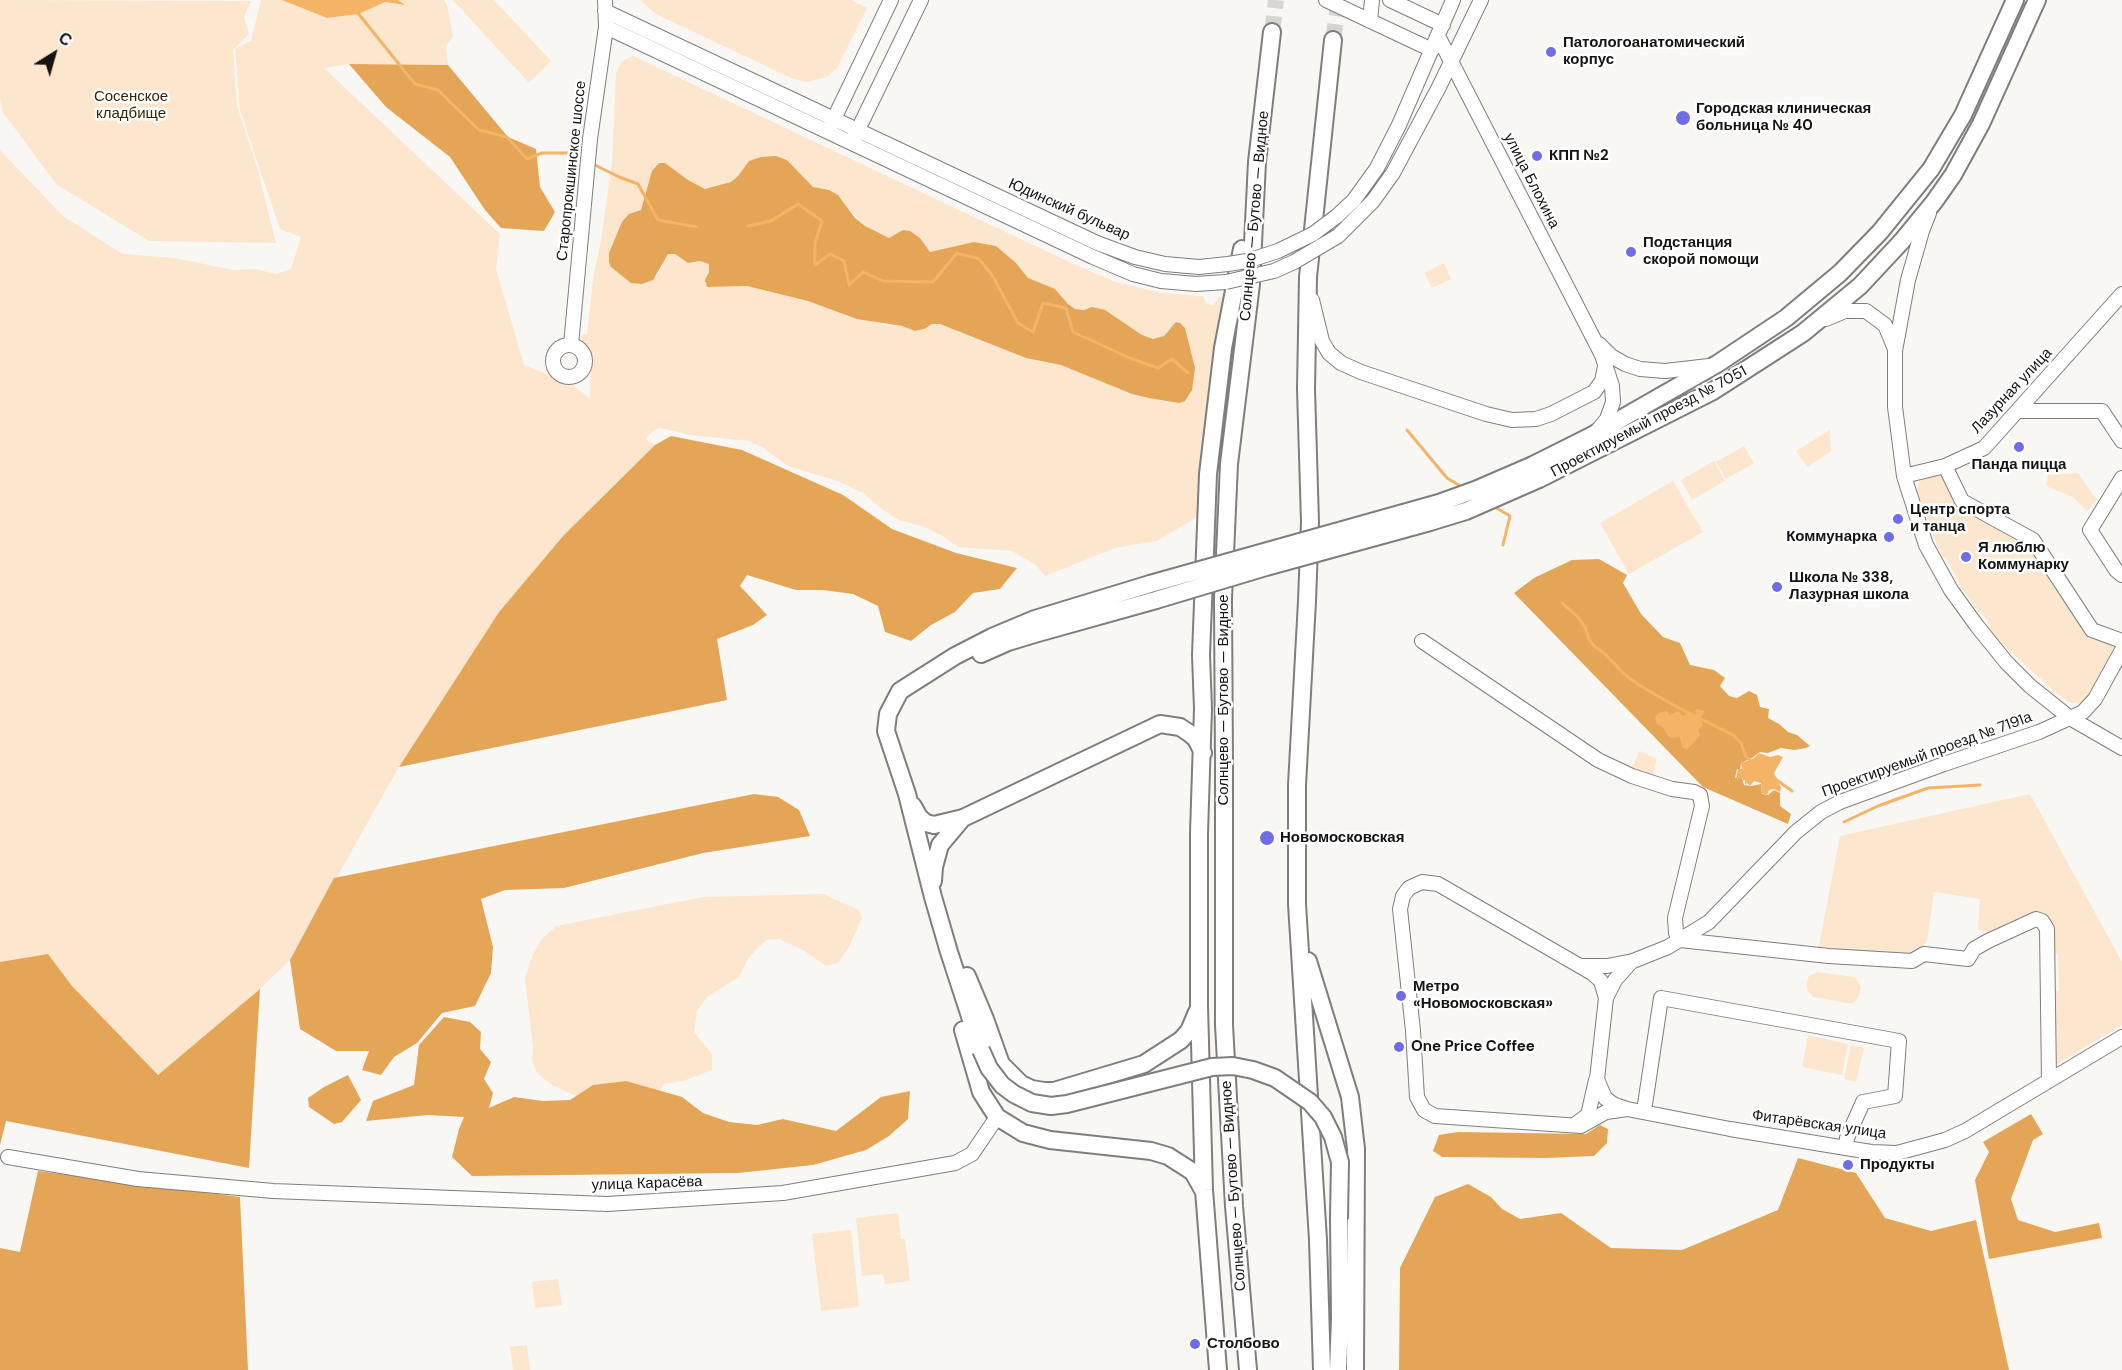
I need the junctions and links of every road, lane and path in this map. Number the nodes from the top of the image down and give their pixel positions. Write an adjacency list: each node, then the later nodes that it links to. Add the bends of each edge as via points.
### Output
1 (891, 0): 18 (street)
2 (921, 0): 19 (street)
3 (1326, 0): 11 (street)
4 (1372, 0): 11 (street)
5 (1390, 0): 13 (street)
6 (1453, 0): 13 (street, Юдинский бульвар)
7 (1481, 0): 17 (street)
8 (2015, 0): 28 (main road, Проектируемый проезд № 7051, via 1963,115 1931,169 1902,207 1825,287)
9 (2037, 0): 21 (main road, Проектируемый проезд № 7051, via 1981,124)
10 (605, 5): 12 (street, Старопрокшинское шоссе); 18 (street, Юдинский бульвар)
11 (1370, 21): 16 (street)
12 (606, 27): 18 (street, Юдинский бульвар); 26 (street, Старопрокшинское шоссе, via 590,139)
13 (1440, 31): 16 (street, Юдинский бульвар); 17 (street, улица Блохина)
14 (1272, 32): 20 (main road, Солнцево — Бутово — Видное)
15 (1333, 40): 22 (main road)
16 (1432, 50): 19 (street, Юдинский бульвар, bridge, via 1377,168 1354,200 1313,234 1278,251 1228,264 1199,267 1135,257)
17 (1451, 62): 19 (street, Юдинский бульвар, bridge, via 1393,173 1373,201 1338,236 1274,271 1226,282 1161,281 1133,274); 25 (street, улица Блохина)
18 (831, 125): 19 (street, Юдинский бульвар)
19 (854, 136)
20 (1257, 162): 43 (main road, via 1223,348 1208,474 1201,656); 66 (main road, Солнцево — Бутово — Видное, via 1251,284 1229,464 1222,599 1224,1025)
21 (1934, 202): 24 (main road, Проектируемый проезд № 7051, via 1878,267); 27 (street, via 1914,256)
22 (1308, 277): 29 (street, via 1322,341 1341,363 1486,414 1512,420 1551,414 1594,392 1602,381); 47 (main road, via 1310,522 1297,785)
23 (2122, 294): 30 (street, Лазурная улица)
24 (1817, 323): 27 (street, via 1845,311 1866,311 1885,325); 34 (main road, Проектируемый проезд № 7051, via 1713,391)
25 (1595, 340): 28 (street, via 1611,356 1640,369 1673,371); 29 (street, улица Блохина)
26 (571, 345)
27 (1895, 351): 35 (street, via 1896,407)
28 (1717, 364): 31 (main road, Проектируемый проезд № 7051)
29 (1605, 366): 31 (street, улица Блохина, via 1613,402 1607,419)
30 (2019, 411): 32 (street, via 2102,411); 33 (street, Лазурная улица, via 1984,448)
31 (1591, 436): 34 (main road, Проектируемый проезд № 7051)
32 (2122, 441)
33 (1945, 466): 35 (street, Лазурная улица); 39 (street, via 1962,501 2033,540 2092,630)
34 (1536, 472): 44 (main road, bridge, via 1153,592 1035,619 955,656 900,691 888,714 886,731)
35 (1904, 476): 41 (street, via 1926,545 1951,590 2007,662)
36 (2122, 478): 37 (street, via 2090,530)
37 (2122, 575)
38 (1422, 641): 48 (street, via 1598,760 1632,776 1700,795 1702,806 1675,918)
39 (2122, 641)
40 (2122, 650): 41 (street, Проектируемый проезд № 7191а, via 2096,699)
41 (2070, 718): 42 (street); 48 (street, Проектируемый проезд № 7191а, via 1821,812 1796,832 1709,922)
42 (2122, 748)
43 (1203, 753): 45 (main road, via 1189,733 1180,727 1160,724); 53 (main road)
44 (909, 801): 45 (main road, via 926,823 934,825); 46 (main road)
45 (963, 818): 46 (main road, via 936,855)
46 (935, 904): 49 (main road); 53 (main road, via 986,1019 1001,1064 1032,1089 1054,1091 1144,1064 1190,1031)
47 (1297, 904): 67 (main road); 70 (main road, via 1310,970 1350,1097 1356,1149)
48 (1680, 940): 50 (street, Проектируемый проезд № 7191а); 56 (street, via 1912,961 1924,954 1968,959 1974,949 1988,941 2041,920 2047,929)
49 (949, 952): 59 (main road, via 958,1012 981,1092); 64 (main road, bridge, via 989,1068 1008,1090 1032,1103 1067,1104 1212,1067 1233,1066 1275,1078 1310,1102 1333,1137 1340,1162)
50 (1633, 961): 51 (street, Проектируемый проезд № 7191а); 52 (street, Проектируемый проезд № 7191а, via 1615,980)
51 (1578, 966): 52 (street, via 1601,981); 60 (street, via 1431,882 1412,885 1401,901 1417,1097 1422,1108 1438,1117)
52 (1606, 998): 55 (street)
53 (1199, 1006): 63 (main road)
54 (2122, 1037): 56 (street, Фитарёвская улица)
55 (1597, 1078): 57 (street, via 1605,1098); 60 (street, via 1588,1115)
56 (2049, 1081): 61 (street, Фитарёвская улица, via 1946,1140 1897,1153)
57 (1627, 1109): 58 (street, Фитарёвская улица); 60 (street, via 1606,1112 1581,1126)
58 (1644, 1111): 61 (street, Фитарёвская улица); 61 (street, via 1661,998 1899,1041 1895,1096 1863,1102)
59 (997, 1117): 62 (street, улица Карасёва, via 978,1147 963,1160 783,1193 607,1203 273,1191 138,1179); 63 (main road, via 1023,1134 1168,1156 1193,1172)
60 (1566, 1126)
61 (1846, 1148)
62 (8, 1157)
63 (1204, 1190): 65 (main road)
64 (1340, 1319): 68 (main road); 69 (main road)
65 (1218, 1370)
66 (1248, 1370)
67 (1322, 1370)
68 (1338, 1370)
69 (1345, 1370)
70 (1355, 1370)

